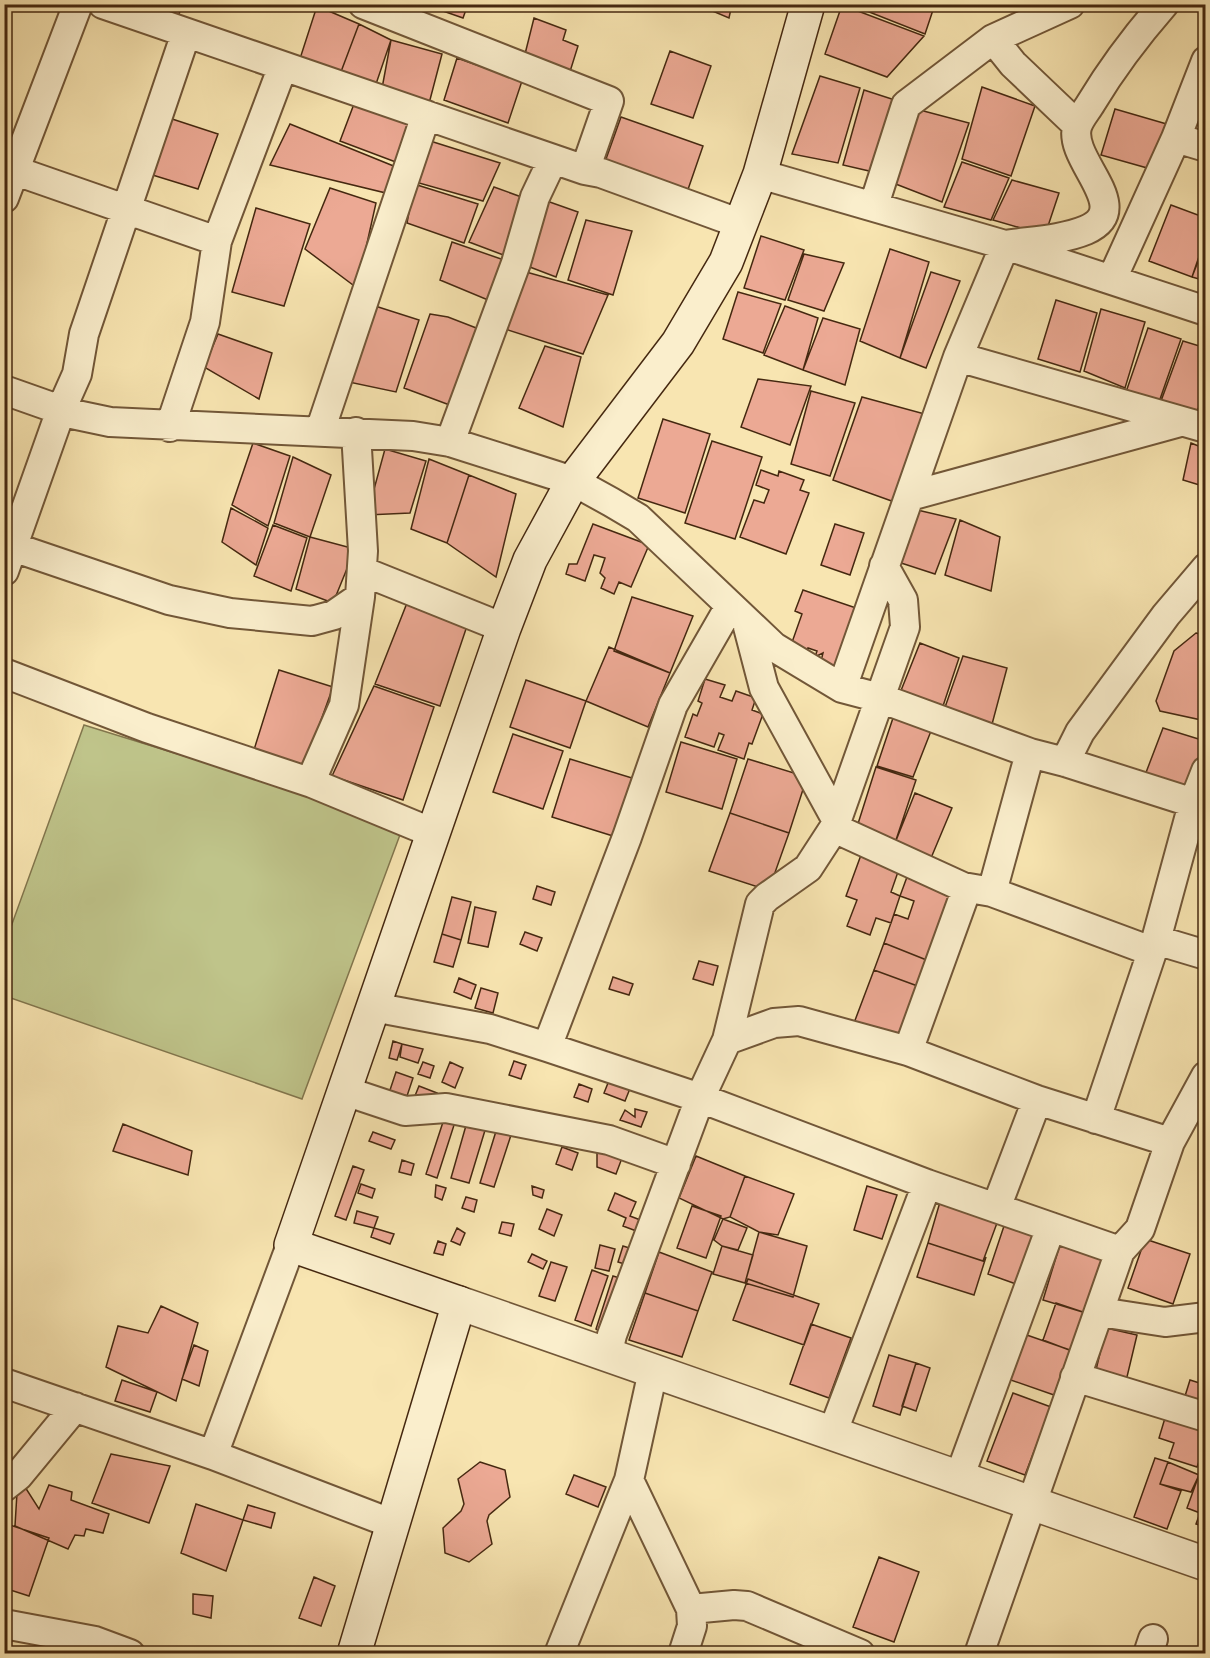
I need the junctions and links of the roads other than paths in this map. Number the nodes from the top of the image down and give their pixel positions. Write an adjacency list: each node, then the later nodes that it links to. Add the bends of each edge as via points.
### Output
1 (78, 4): 16 (street)
2 (103, 4): 7 (street)
3 (363, 4): 17 (street, via 609,101)
4 (808, 4): 18 (main road)
5 (1070, 4): 8 (street)
6 (1164, 4): 12 (street, via 1106,79)
7 (186, 33): 10 (street); 21 (street)
8 (993, 39): 12 (street, via 1013,64); 20 (street, via 906,105)
9 (1206, 61): 13 (street)
10 (283, 66): 11 (street); 23 (street)
11 (426, 115): 15 (street); 32 (street)
12 (1077, 125): 24 (street, via 1078,147 1104,196 1104,212 1095,225 1075,234)
13 (1176, 138): 14 (street); 25 (street)
14 (1206, 147)
15 (553, 159): 17 (street); 34 (street, via 535,197 516,263)
16 (16, 171): 19 (street); 21 (street)
17 (585, 171): 22 (street, via 601,173)
18 (760, 174): 20 (street); 22 (main road)
19 (4, 198)
20 (874, 205): 24 (street)
21 (124, 210): 23 (street); 29 (street, via 84,334 78,374)
22 (741, 224): 35 (main road, via 726,262 678,343)
23 (218, 241): 31 (street, via 205,322)
24 (1005, 245): 25 (street); 27 (street)
25 (1112, 279): 26 (street)
26 (1206, 311)
27 (958, 357): 30 (street); 36 (street)
28 (4, 390): 29 (street)
29 (61, 410): 31 (street, via 110,422); 37 (street)
30 (1193, 425): 36 (street)
31 (170, 427): 32 (street)
32 (320, 431): 33 (street)
33 (356, 432): 34 (street); 40 (street)
34 (450, 442): 35 (street)
35 (573, 481): 41 (street, via 638,518); 42 (main road, via 530,560)
36 (910, 495): 38 (street)
37 (9, 559): 40 (street, via 230,613 312,621 334,615)
38 (884, 566): 44 (street); 45 (street, via 906,612 905,627)
39 (1206, 568): 47 (street, via 1166,615 1080,732)
40 (361, 584): 42 (street); 49 (street, via 344,705)
41 (738, 614): 44 (street, via 774,647); 51 (street, via 764,688); 59 (street, via 673,705)
42 (504, 628): 52 (main road)
43 (4, 673): 49 (street, via 147,728)
44 (842, 688): 45 (street)
45 (880, 698): 46 (street); 51 (street)
46 (1030, 753): 47 (street); 54 (street)
47 (1065, 762): 50 (street)
48 (1206, 771): 50 (street)
49 (312, 783): 52 (street)
50 (1200, 806): 55 (street)
51 (835, 823): 53 (street); 58 (street, via 808,868 760,904)
52 (433, 833): 57 (main road)
53 (963, 887): 54 (street); 60 (street, via 967,888)
54 (992, 892): 55 (street)
55 (1154, 946): 56 (street); 65 (street)
56 (1206, 955)
57 (373, 1007): 59 (street, via 490,1029); 62 (main road)
58 (727, 1040): 60 (street, via 774,1023 799,1021); 63 (street)
59 (547, 1047): 63 (street)
60 (908, 1051): 64 (street)
61 (1206, 1076): 66 (street)
62 (345, 1091): 67 (street, via 405,1111 446,1108 609,1140); 71 (main road)
63 (700, 1098): 67 (street); 68 (street)
64 (1037, 1100): 65 (street); 69 (street)
65 (1096, 1119): 66 (street)
66 (1170, 1142): 72 (street, via 1140,1229)
67 (676, 1164): 76 (street)
68 (927, 1184): 69 (street); 82 (street)
69 (996, 1208): 70 (street)
70 (1051, 1227): 72 (street); 84 (street)
71 (291, 1245): 73 (main road); 83 (street)
72 (1120, 1251): 74 (street)
73 (459, 1303): 76 (main road); 88 (main road)
74 (1100, 1312): 75 (street, via 1165,1322); 78 (street)
75 (1206, 1317)
76 (607, 1355): 77 (main road)
77 (653, 1371): 82 (main road); 85 (street)
78 (1075, 1377): 81 (street); 87 (street)
79 (4, 1383): 80 (street)
80 (75, 1407): 83 (street); 86 (street, via 18,1476)
81 (1206, 1417)
82 (832, 1434): 84 (main road)
83 (213, 1455): 88 (street)
84 (959, 1478): 87 (main road)
85 (629, 1480): 90 (street); 94 (street)
86 (4, 1487)
87 (1031, 1503): 89 (main road); 97 (street)
88 (393, 1524): 93 (main road)
89 (1206, 1564)
90 (691, 1609): 95 (street, via 692,1626); 96 (street, via 747,1606)
91 (4, 1624): 92 (street, via 95,1641)
92 (130, 1653)
93 (354, 1653)
94 (559, 1653)
95 (682, 1653)
96 (860, 1653)
97 (980, 1653)

